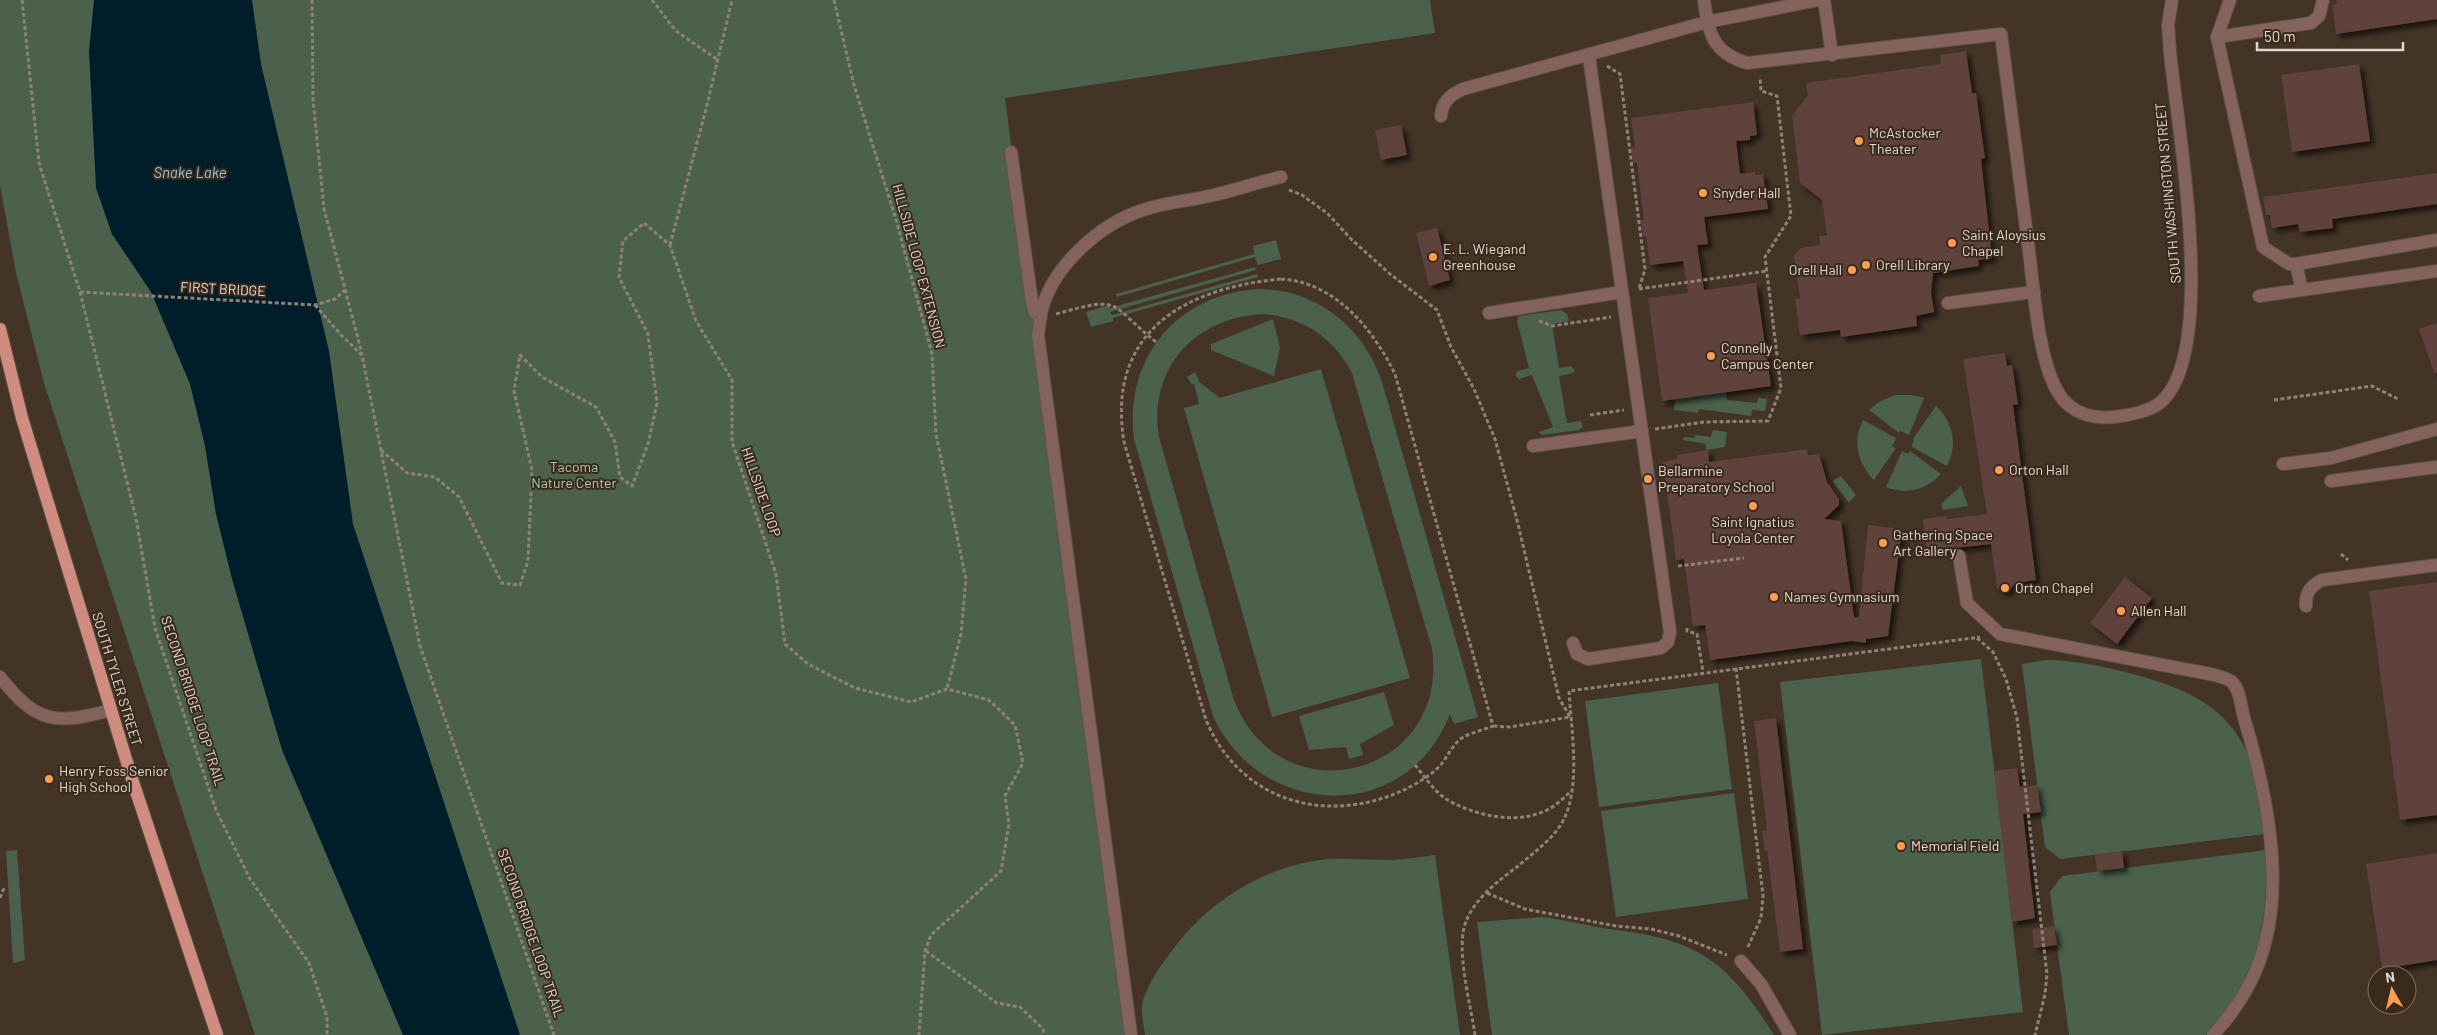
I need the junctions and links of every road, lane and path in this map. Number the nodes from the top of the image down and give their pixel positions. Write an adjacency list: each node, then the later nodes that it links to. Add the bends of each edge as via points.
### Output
1 (22, 0): 29 (path, SECOND BRIDGE LOOP TRAIL, via 39,164)
2 (312, 0): 27 (path, SECOND BRIDGE LOOP TRAIL, via 312,99 324,209)
3 (652, 0): 16 (path, via 676,32)
4 (732, 0): 16 (path)
5 (834, 0): 74 (path, HILLSIDE LOOP EXTENSION, via 854,85 932,354 936,434 966,579 961,634)
6 (1704, 0): 12 (street)
7 (1818, 0): 12 (street)
8 (1824, 0): 14 (street)
9 (2172, 0): 31 (street, SOUTH WASHINGTON STREET, via 2168,25 2170,52 2192,256 2190,318 2183,356 2162,401 2141,412 2107,418 2080,413 2068,405 2054,385 2048,366)
10 (2230, 0): 13 (street)
11 (2323, 0): 13 (street, via 2319,16 2311,23)
12 (1707, 22): 15 (street); 17 (street, via 1715,42 1725,53 1735,59)
13 (2218, 37): 23 (street, via 2263,247 2289,264)
14 (1832, 55): 17 (street); 31 (street, SOUTH WASHINGTON STREET, via 2001,34)
15 (1589, 56): 18 (street, via 1453,93 1442,108); 26 (path, via 1620,74 1646,269); 30 (street)
16 (718, 60): 22 (path)
17 (1758, 64): 24 (path, via 1762,91 1777,96 1790,216 1765,257)
18 (1441, 116)
19 (1011, 152): 38 (street, via 1032,302 1035,312)
20 (1274, 179): 38 (street, via 1140,211 1114,225 1093,238 1062,270 1050,288); 76 (path, via 1316,205 1390,274 1437,310 1495,439 1518,520 1559,698)
21 (2437, 240): 23 (street)
22 (670, 245): 54 (path, via 644,223 622,241 619,277 648,334 657,402 648,444 632,486 620,477 616,442 596,407 542,377 520,355 514,391 532,470 528,561 520,585 502,583 458,497 435,477 407,473); 74 (path, HILLSIDE LOOP, via 696,321 732,380 732,442 776,574 785,644 808,664 855,688 911,702)
23 (2296, 264): 28 (street)
24 (1767, 271): 26 (path); 49 (path, via 1782,388 1768,421 1704,422)
25 (2437, 271): 28 (street)
26 (1639, 289): 30 (path); 33 (path)
27 (345, 290): 35 (path, via 335,299); 43 (path, SECOND BRIDGE LOOP TRAIL)
28 (2302, 290): 32 (street)
29 (80, 292): 35 (path, FIRST BRIDGE); 87 (path, SECOND BRIDGE LOOP TRAIL, via 134,509 158,637 216,810 250,879 309,963 327,1017)
30 (1622, 292): 36 (street); 37 (street)
31 (2034, 292): 34 (street)
32 (2259, 296)
33 (1640, 297)
34 (1948, 303)
35 (315, 305): 43 (path, via 341,336)
36 (1489, 312)
37 (1626, 315): 39 (path); 46 (street)
38 (1041, 317): 41 (path, via 1101,302 1113,304); 91 (street, via 1038,336)
39 (1552, 326)
40 (0, 329): 75 (main road, SOUTH TYLER STREET, via 22,418)
41 (1148, 335): 42 (path); 77 (path, via 1179,306 1260,280 1294,280 1320,290 1356,316 1373,336 1395,374); 79 (path, via 1137,349 1126,375 1122,402 1124,442 1206,720 1223,754 1260,786 1286,798 1316,806 1347,806 1377,800)
42 (1156, 342)
43 (362, 354): 54 (path, SECOND BRIDGE LOOP TRAIL)
44 (2398, 399): 45 (path, via 2372,386)
45 (2274, 400)
46 (1639, 408): 47 (path); 51 (street)
47 (1590, 415)
48 (1656, 421): 49 (path)
49 (1657, 429): 51 (path); 52 (path)
50 (2437, 429): 55 (street, via 2331,458)
51 (1642, 431): 53 (street); 70 (street, via 1670,637 1661,648 1588,658 1577,654)
52 (1658, 437)
53 (1533, 446)
54 (381, 450): 88 (path, SECOND BRIDGE LOOP TRAIL, via 420,646)
55 (2282, 464)
56 (2436, 466): 57 (street)
57 (2331, 481)
58 (2341, 554): 62 (path)
59 (1959, 556): 68 (street, via 1967,603)
60 (1744, 558): 63 (path)
61 (1673, 559): 63 (path)
62 (2349, 561)
63 (1678, 566): 65 (path)
64 (2437, 566): 66 (street, via 2322,580 2306,594)
65 (1680, 575)
66 (2306, 606)
67 (1686, 622): 72 (path, via 1687,631 1697,634)
68 (2000, 634): 69 (path); 95 (street, via 2210,674 2226,679 2236,688 2252,743 2267,815 2272,905 2266,942 2256,971 2244,997)
69 (1976, 638): 71 (path); 94 (path, via 1993,652 2006,679 2017,718 2047,974)
70 (1573, 643)
71 (1736, 668): 72 (path); 85 (path, via 1763,896 1761,918)
72 (1703, 672): 76 (path, via 1569,691)
73 (0, 677): 75 (street, via 20,701 51,719 75,719)
74 (947, 689): 84 (path, via 989,700 1015,724 1023,763 1005,796 1009,824 1001,871 930,935)
75 (112, 710): 86 (main road, SOUTH TYLER STREET)
76 (1570, 717): 77 (path, via 1510,727); 80 (path, via 1574,767)
77 (1493, 726): 79 (path, via 1462,738 1441,764)
78 (1415, 765): 79 (path)
79 (1425, 777): 80 (path, via 1446,798 1486,814 1508,817 1540,813 1559,803)
80 (1571, 791): 82 (path, via 1565,817 1557,831)
81 (4, 888): 83 (path)
82 (1487, 893): 85 (path, via 1525,909 1679,936); 92 (path, via 1467,919 1463,935 1463,956)
83 (0, 898)
84 (926, 950): 89 (path); 90 (path, via 997,1003 1020,1007 1043,1029)
85 (1740, 961): 93 (street, via 1761,984)
86 (217, 1035)
87 (327, 1035)
88 (554, 1035)
89 (919, 1035)
90 (1044, 1035)
91 (1131, 1035)
92 (1475, 1035)
93 (1790, 1035)
94 (2034, 1035)
95 (2213, 1035)

